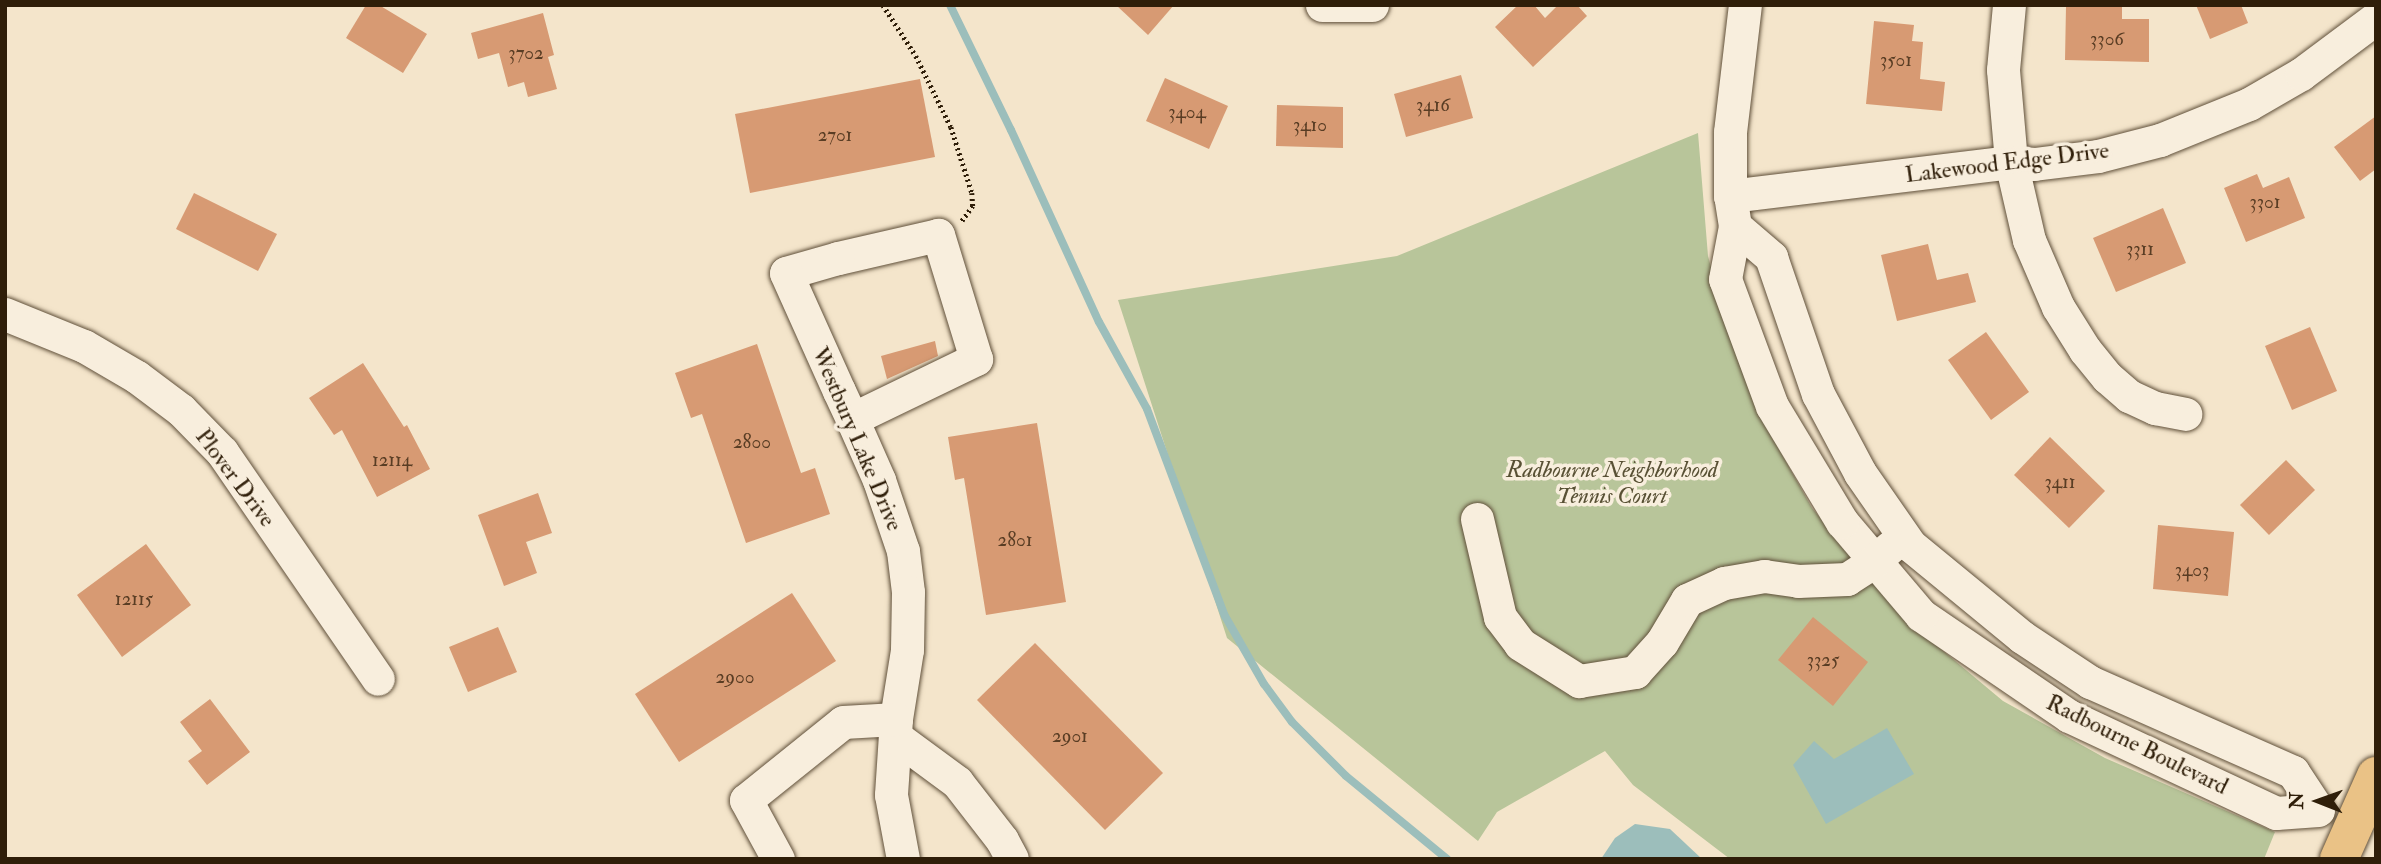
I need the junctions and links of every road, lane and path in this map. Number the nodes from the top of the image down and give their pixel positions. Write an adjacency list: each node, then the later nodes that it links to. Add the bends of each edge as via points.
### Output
1 (883, 5): 9 (path, via 916,56 951,127 972,193 973,206)
2 (1322, 5): 3 (street)
3 (1372, 5)
4 (1745, 5): 8 (street, Radbourne Boulevard, via 1730,132)
5 (2009, 5): 7 (street, via 2003,70)
6 (2376, 18): 7 (street, Lakewood Edge Drive, via 2301,74 2218,118 2098,156 2034,164)
7 (2011, 162): 8 (street, Lakewood Edge Drive); 11 (street, via 2028,240 2058,307 2085,350 2129,396)
8 (1733, 211): 14 (street, Radbourne Boulevard, via 1771,257 1818,394 1860,473); 15 (street, Radbourne Boulevard, via 1725,279 1767,393 1812,477)
9 (941, 243): 12 (street, via 976,359); 12 (street, Westbury Lake Drive, via 938,235 786,274)
10 (5, 314): 16 (street, Plover Drive, via 84,346 181,410 222,452)
11 (2185, 414)
12 (852, 419): 17 (street, Westbury Lake Drive, via 903,551 907,650)
13 (1477, 519): 15 (street, via 1500,617 1520,644 1579,681 1636,672 1662,642 1687,600 1724,583 1765,576 1798,581 1847,579)
14 (1902, 536): 15 (street); 19 (street, Radbourne Boulevard, via 2022,637 2090,682 2293,772)
15 (1873, 562): 19 (street, Radbourne Boulevard, via 1921,615 2069,716 2276,813)
16 (378, 679)
17 (896, 728): 21 (street, via 843,722 746,800); 22 (street, Westbury Lake Drive, via 891,795); 23 (street, via 957,782)
18 (2376, 776): 20 (main road)
19 (2318, 810): 20 (street, Radbourne Boulevard)
20 (2346, 844)
21 (778, 859)
22 (903, 859)
23 (1012, 859)

